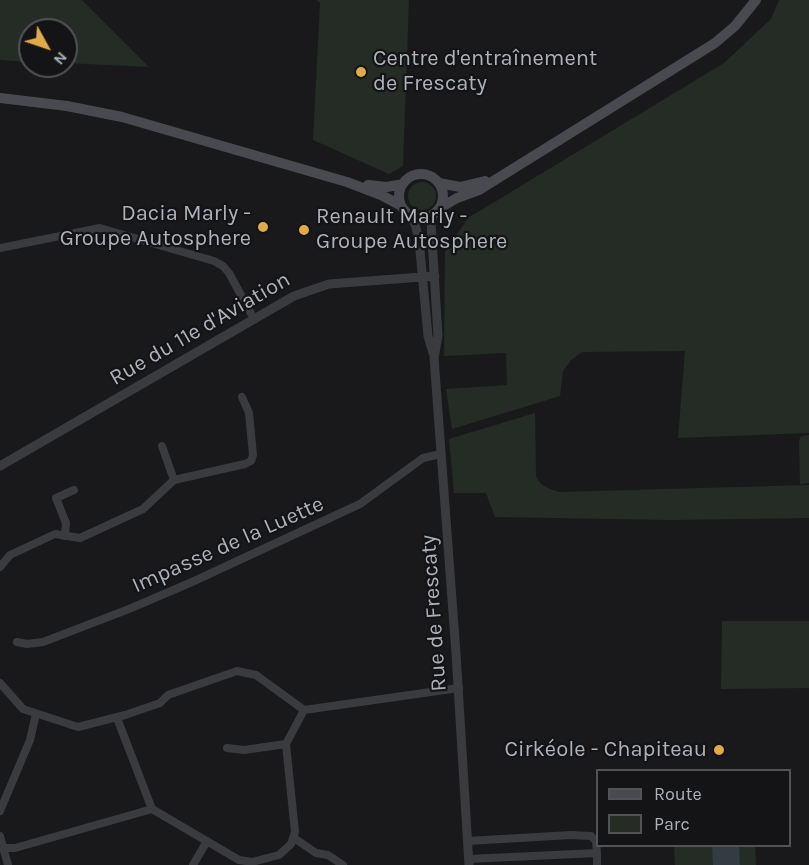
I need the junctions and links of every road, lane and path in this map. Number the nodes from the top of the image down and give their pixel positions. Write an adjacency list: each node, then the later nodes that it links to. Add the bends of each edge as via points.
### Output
1 (756, 0): 3 (main road, via 715,43)
2 (0, 98): 4 (main road, via 122,117)
3 (508, 171): 5 (main road, via 460,188); 8 (main road)
4 (347, 182): 6 (main road, via 387,187); 7 (main road)
5 (439, 183): 6 (main road, via 421,174); 8 (main road, via 443,195)
6 (403, 184): 7 (main road)
7 (400, 205): 9 (main road)
8 (437, 211): 9 (main road, via 422,218); 11 (street, Rue de Frescaty, via 431,223)
9 (410, 216): 12 (street, Rue de Frescaty, via 419,240)
10 (0, 248): 13 (street, via 100,228 223,266)
11 (435, 276): 12 (street, Rue du 11e d'Aviation); 14 (street, Rue de Frescaty, via 438,336)
12 (423, 277): 13 (street, Rue du 11e d'Aviation, via 328,285 294,296); 14 (street, Rue de Frescaty)
13 (254, 319): 18 (street, Rue du 11e d'Aviation)
14 (434, 358): 17 (street, Rue de Frescaty)
15 (242, 397): 19 (street, via 249,413 251,461)
16 (162, 446): 19 (street)
17 (441, 454): 23 (street, Impasse de la Luette, via 423,458 360,504 192,582 43,642); 25 (street, Rue de Frescaty)
18 (0, 466)
19 (174, 480): 21 (street, via 142,509 80,538)
20 (74, 490): 21 (street, via 56,498 66,523)
21 (65, 536): 22 (street, via 55,534 10,555)
22 (0, 567)
23 (17, 642)
24 (0, 683): 27 (street, via 23,709)
25 (459, 688): 26 (street); 37 (street, Rue de Frescaty)
26 (304, 710): 28 (street, via 256,675 237,671); 29 (street)
27 (36, 714): 28 (street, via 78,727); 32 (street, via 30,740)
28 (117, 718): 31 (street)
29 (286, 744): 30 (street, via 244,750); 34 (street)
30 (227, 747)
31 (152, 809): 35 (street); 39 (street, via 15,848)
32 (0, 811)
33 (0, 836): 39 (street)
34 (294, 838): 35 (street, via 279,855 252,862 239,860); 44 (street)
35 (207, 841): 43 (street)
36 (596, 841): 37 (street, via 591,836 571,835)
37 (468, 842): 41 (street, Rue de Frescaty)
38 (596, 847): 40 (street)
39 (2, 848): 42 (street)
40 (597, 853): 41 (street); 45 (street)
41 (469, 862)
42 (8, 865)
43 (193, 865)
44 (343, 865)
45 (597, 865)

